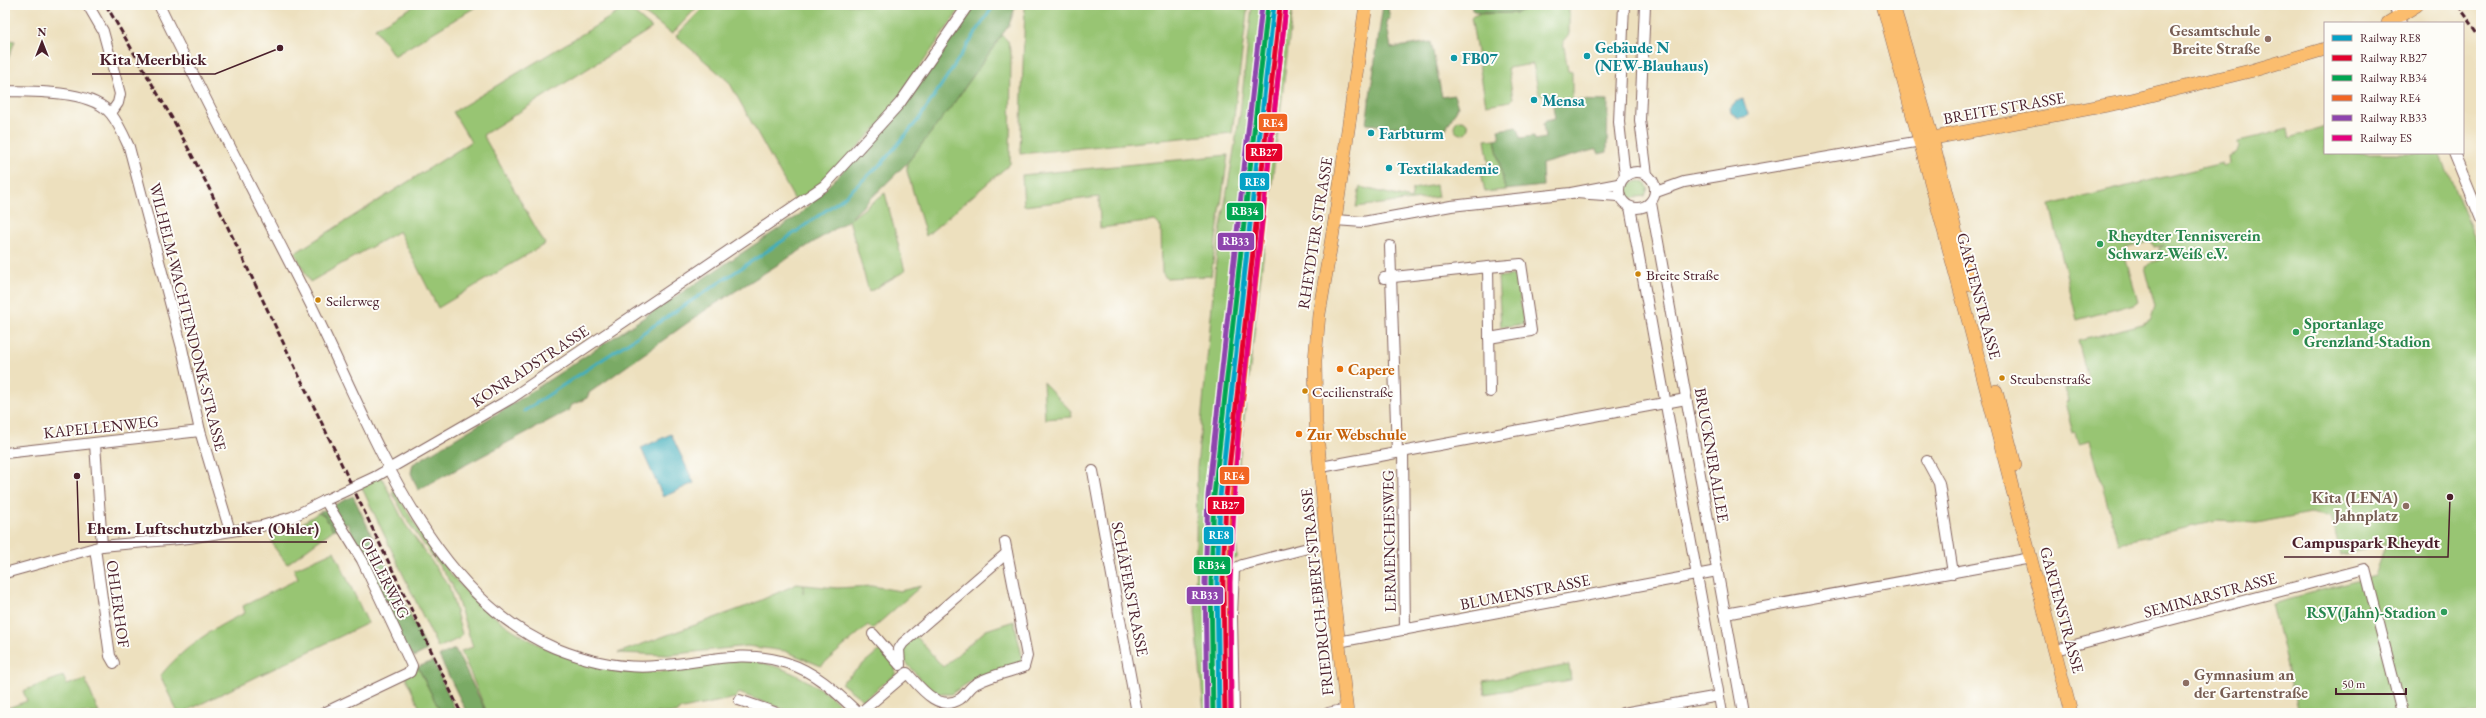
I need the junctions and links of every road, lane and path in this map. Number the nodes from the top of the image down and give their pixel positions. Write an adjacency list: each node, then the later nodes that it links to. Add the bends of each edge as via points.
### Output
1 (88, 5): 13 (street, via 103,31 120,94 118,103)
2 (159, 5): 39 (street, via 310,303)
3 (968, 5): 39 (street, KONRADSTRASSE, via 900,103 824,186 510,399)
4 (1366, 5): 25 (main road, RHEYDTER STRASSE)
5 (1624, 5): 17 (street, via 1619,122)
6 (1645, 5): 16 (street, via 1640,120)
7 (1883, 5): 14 (main road, GARTENSTRASSE)
8 (1893, 5): 14 (main road, GARTENSTRASSE)
9 (2417, 5): 10 (main road)
10 (2395, 17)
11 (2324, 49): 14 (main road, BREITE STRASSE, via 2254,70 2123,102)
12 (8, 91): 13 (street, via 62,93 85,99)
13 (111, 113): 33 (street, WILHELM-WACHTENDONK-STRASSE, via 129,147 182,348)
14 (1926, 140): 19 (street, BREITE STRASSE); 47 (main road, GARTENSTRASSE); 56 (main road, GARTENSTRASSE)
15 (2454, 154): 24 (street)
16 (1647, 175): 17 (street, via 1636,173); 19 (street)
17 (1625, 176): 18 (street)
18 (1618, 184): 20 (street); 21 (street)
19 (1655, 187): 22 (street)
20 (1571, 192): 21 (street, via 1590,196); 25 (street, via 1451,206 1363,222)
21 (1618, 196): 23 (street)
22 (1651, 203): 23 (street); 31 (street, BRUCKNERALLEE)
23 (1630, 207): 32 (street)
24 (2481, 219)
25 (1335, 220): 38 (main road, RHEYDTER STRASSE, via 1319,314 1315,360 1314,391)
26 (1390, 246): 28 (street, LERMENCHESWEG)
27 (1488, 267): 28 (street); 29 (street); 29 (street, via 1522,264 1531,331)
28 (1388, 278): 35 (street, LERMENCHESWEG)
29 (1489, 338): 30 (street)
30 (1490, 392)
31 (1686, 399): 32 (street); 48 (street, BRUCKNERALLEE)
32 (1666, 402): 35 (street); 51 (street)
33 (200, 431): 34 (street, KAPELLENWEG); 42 (street, WILHELM-WACHTENDONK-STRASSE)
34 (95, 444): 36 (street, KAPELLENWEG); 45 (street, OHLERHOF)
35 (1400, 451): 38 (street); 53 (street, LERMENCHESWEG)
36 (5, 453)
37 (1927, 460): 50 (street, via 1939,483)
38 (1321, 467): 44 (main road, FRIEDRICH-EBERT-STRASSE)
39 (390, 468): 41 (street, KONRADSTRASSE, bridge); 65 (street, via 412,509 460,577 483,602 540,641 591,660 635,666 694,662 723,656 762,657 787,663 812,675 830,686)
40 (1093, 472): 66 (street, SCHÄFERSTRASSE)
41 (326, 500): 42 (street, KONRADSTRASSE, via 292,517 262,526); 63 (street, OHLERWEG, via 362,560 412,666 410,672)
42 (230, 531): 45 (street, KONRADSTRASSE, via 189,538)
43 (1005, 542): 46 (street)
44 (1327, 543): 55 (main road, FRIEDRICH-EBERT-STRASSE); 67 (street, via 1242,565 1236,567 1233,572)
45 (98, 547): 49 (street, KONRADSTRASSE); 57 (street, OHLERHOF, via 110,656)
46 (1007, 554): 58 (street, via 903,642 899,649); 59 (street, via 1027,656 1024,668 976,683 959,700 949,702 940,702 929,696)
47 (2031, 558): 50 (street); 72 (main road, GARTENSTRASSE)
48 (1717, 571): 51 (street, BLUMENSTRASSE); 52 (street, BRUCKNERALLEE)
49 (5, 573)
50 (1953, 573): 52 (street)
51 (1698, 575): 53 (street, BLUMENSTRASSE); 60 (street)
52 (1725, 614): 71 (street, BRUCKNERALLEE)
53 (1405, 630): 55 (street, BLUMENSTRASSE)
54 (873, 634): 58 (street)
55 (1338, 642): 62 (main road, FRIEDRICH-EBERT-STRASSE)
56 (2062, 648): 73 (main road, GARTENSTRASSE); 74 (street, SEMINARSTRASSE, via 2365,569)
57 (114, 663)
58 (900, 665): 59 (street)
59 (907, 673): 65 (street)
60 (1719, 696): 69 (street); 70 (street)
61 (739, 700): 64 (street)
62 (1347, 711): 68 (street)
63 (324, 713)
64 (777, 713)
65 (859, 713)
66 (1137, 713)
67 (1234, 713)
68 (1328, 713)
69 (1623, 713)
70 (1722, 713)
71 (1743, 713)
72 (2071, 713)
73 (2079, 713)
74 (2402, 713)

